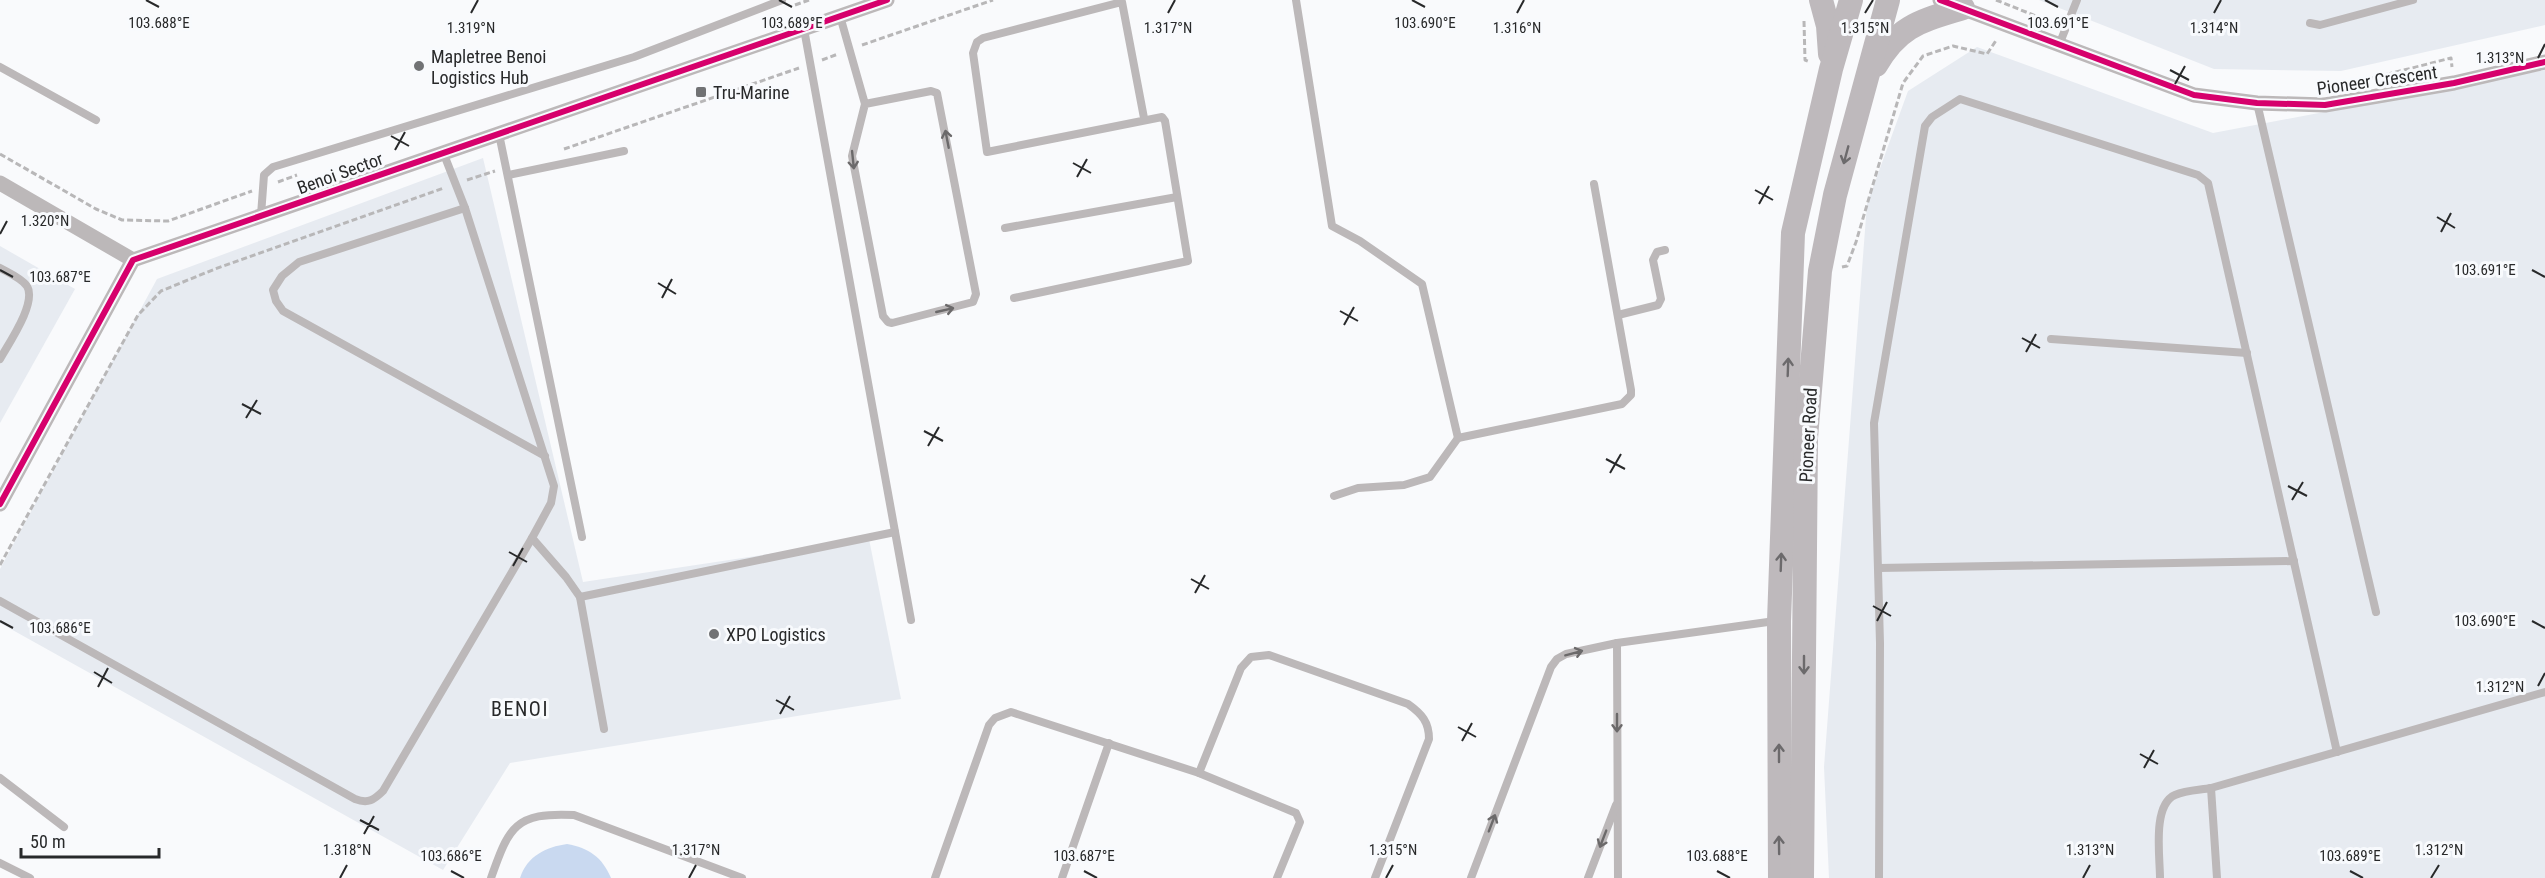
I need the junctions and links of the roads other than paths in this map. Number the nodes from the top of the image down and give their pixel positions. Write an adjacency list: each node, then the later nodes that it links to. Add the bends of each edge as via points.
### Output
1 (782, 0): 31 (lane, via 634,57 273,167 264,175)
2 (888, 0): 11 (street, Benoi Sector)
3 (1296, 0): 41 (lane, via 1332,226 1422,284)
4 (1821, 0): 17 (main road, via 1828,26)
5 (1851, 0): 17 (main road, Pioneer Road)
6 (1887, 0): 18 (main road, Pioneer Road)
7 (1940, 0): 10 (street, Pioneer Crescent)
8 (2077, 0): 14 (lane)
9 (2413, 0): 12 (lane, via 2320,25)
10 (1960, 4): 14 (street, Pioneer Crescent); 18 (main road, via 1904,30 1887,46)
11 (840, 16): 13 (street, Benoi Sector); 19 (lane)
12 (2310, 23)
13 (804, 30): 23 (street, Benoi Sector); 45 (lane)
14 (2059, 45): 20 (street, Pioneer Crescent, via 2194,95)
15 (2545, 62): 20 (street, Pioneer Crescent, via 2454,83 2325,105)
16 (0, 67): 22 (lane)
17 (1831, 69): 53 (main road, Pioneer Road, one-way to 17, via 1793,233)
18 (1861, 98): 53 (main road, Pioneer Road, one-way to 53, via 1820,271)
19 (865, 104): 19 (lane, one-way to 19, via 852,156 882,316 892,322 973,302 976,294 937,93)
20 (2258, 104): 52 (lane)
21 (1144, 118): 21 (lane, via 987,152 974,47 983,38 1122,2); 29 (lane, via 1160,116 1165,121)
22 (96, 120)
23 (499, 134): 25 (street, Benoi Sector); 26 (lane)
24 (624, 151): 26 (lane)
25 (443, 152): 30 (lane); 31 (street, Benoi Sector)
26 (508, 171): 46 (lane)
27 (0, 183): 34 (street)
28 (1594, 184): 37 (lane)
29 (1178, 197): 32 (lane); 36 (lane, via 1188,261)
30 (465, 208): 42 (lane); 42 (lane, via 299,262 273,290 276,302 283,311)
31 (261, 217): 34 (street, Benoi Sector)
32 (1005, 228)
33 (1665, 250): 37 (lane, via 1657,252 1653,260 1659,305)
34 (133, 260): 44 (street)
35 (0, 267): 40 (lane, via 26,284 31,294)
36 (1014, 298)
37 (1618, 315): 41 (lane, via 1631,390 1626,401)
38 (2051, 339): 39 (lane)
39 (2247, 353): 48 (lane); 49 (lane, via 2204,178 1968,100 1956,102 1925,126 1877,403 1874,423)
40 (0, 359)
41 (1458, 438): 43 (lane, via 1430,477 1404,485 1358,488)
42 (545, 456): 47 (lane, via 554,486 551,503)
43 (1334, 496)
44 (0, 504)
45 (895, 532): 50 (lane); 54 (lane)
46 (582, 537)
47 (532, 538): 50 (lane); 51 (lane, via 383,791 364,802)
48 (2294, 561): 49 (lane); 59 (lane)
49 (1878, 568): 78 (lane)
50 (580, 597): 57 (lane)
51 (0, 601)
52 (2376, 612)
53 (1791, 614): 55 (lane); 76 (main road, Pioneer Road, one-way to 53); 77 (main road, Pioneer Road, one-way to 77)
54 (911, 620)
55 (1617, 643): 63 (lane, one-way to 63); 73 (lane, one-way to 55, via 1551,668 1566,654)
56 (2545, 692): 59 (lane)
57 (604, 729)
58 (1109, 743): 60 (lane); 69 (lane, via 1020,713 995,717); 70 (lane)
59 (2337, 752): 62 (lane)
60 (1199, 773): 71 (lane, via 1299,816); 72 (lane, via 1241,668 1251,657 1269,655 1408,704 1425,718 1429,739)
61 (0, 778): 64 (lane)
62 (2211, 788): 79 (lane, via 2175,795 2163,806); 80 (lane)
63 (1618, 801): 74 (lane, one-way to 74); 75 (lane)
64 (64, 827)
65 (0, 863): 66 (lane)
66 (30, 878)
67 (490, 878): 68 (lane, via 504,839 516,824 546,813 574,815)
68 (742, 878)
69 (934, 878)
70 (1062, 878)
71 (1277, 878)
72 (1375, 878)
73 (1471, 878)
74 (1588, 878)
75 (1618, 878)
76 (1780, 878)
77 (1802, 878)
78 (1879, 878)
79 (2160, 878)
80 (2217, 878)

